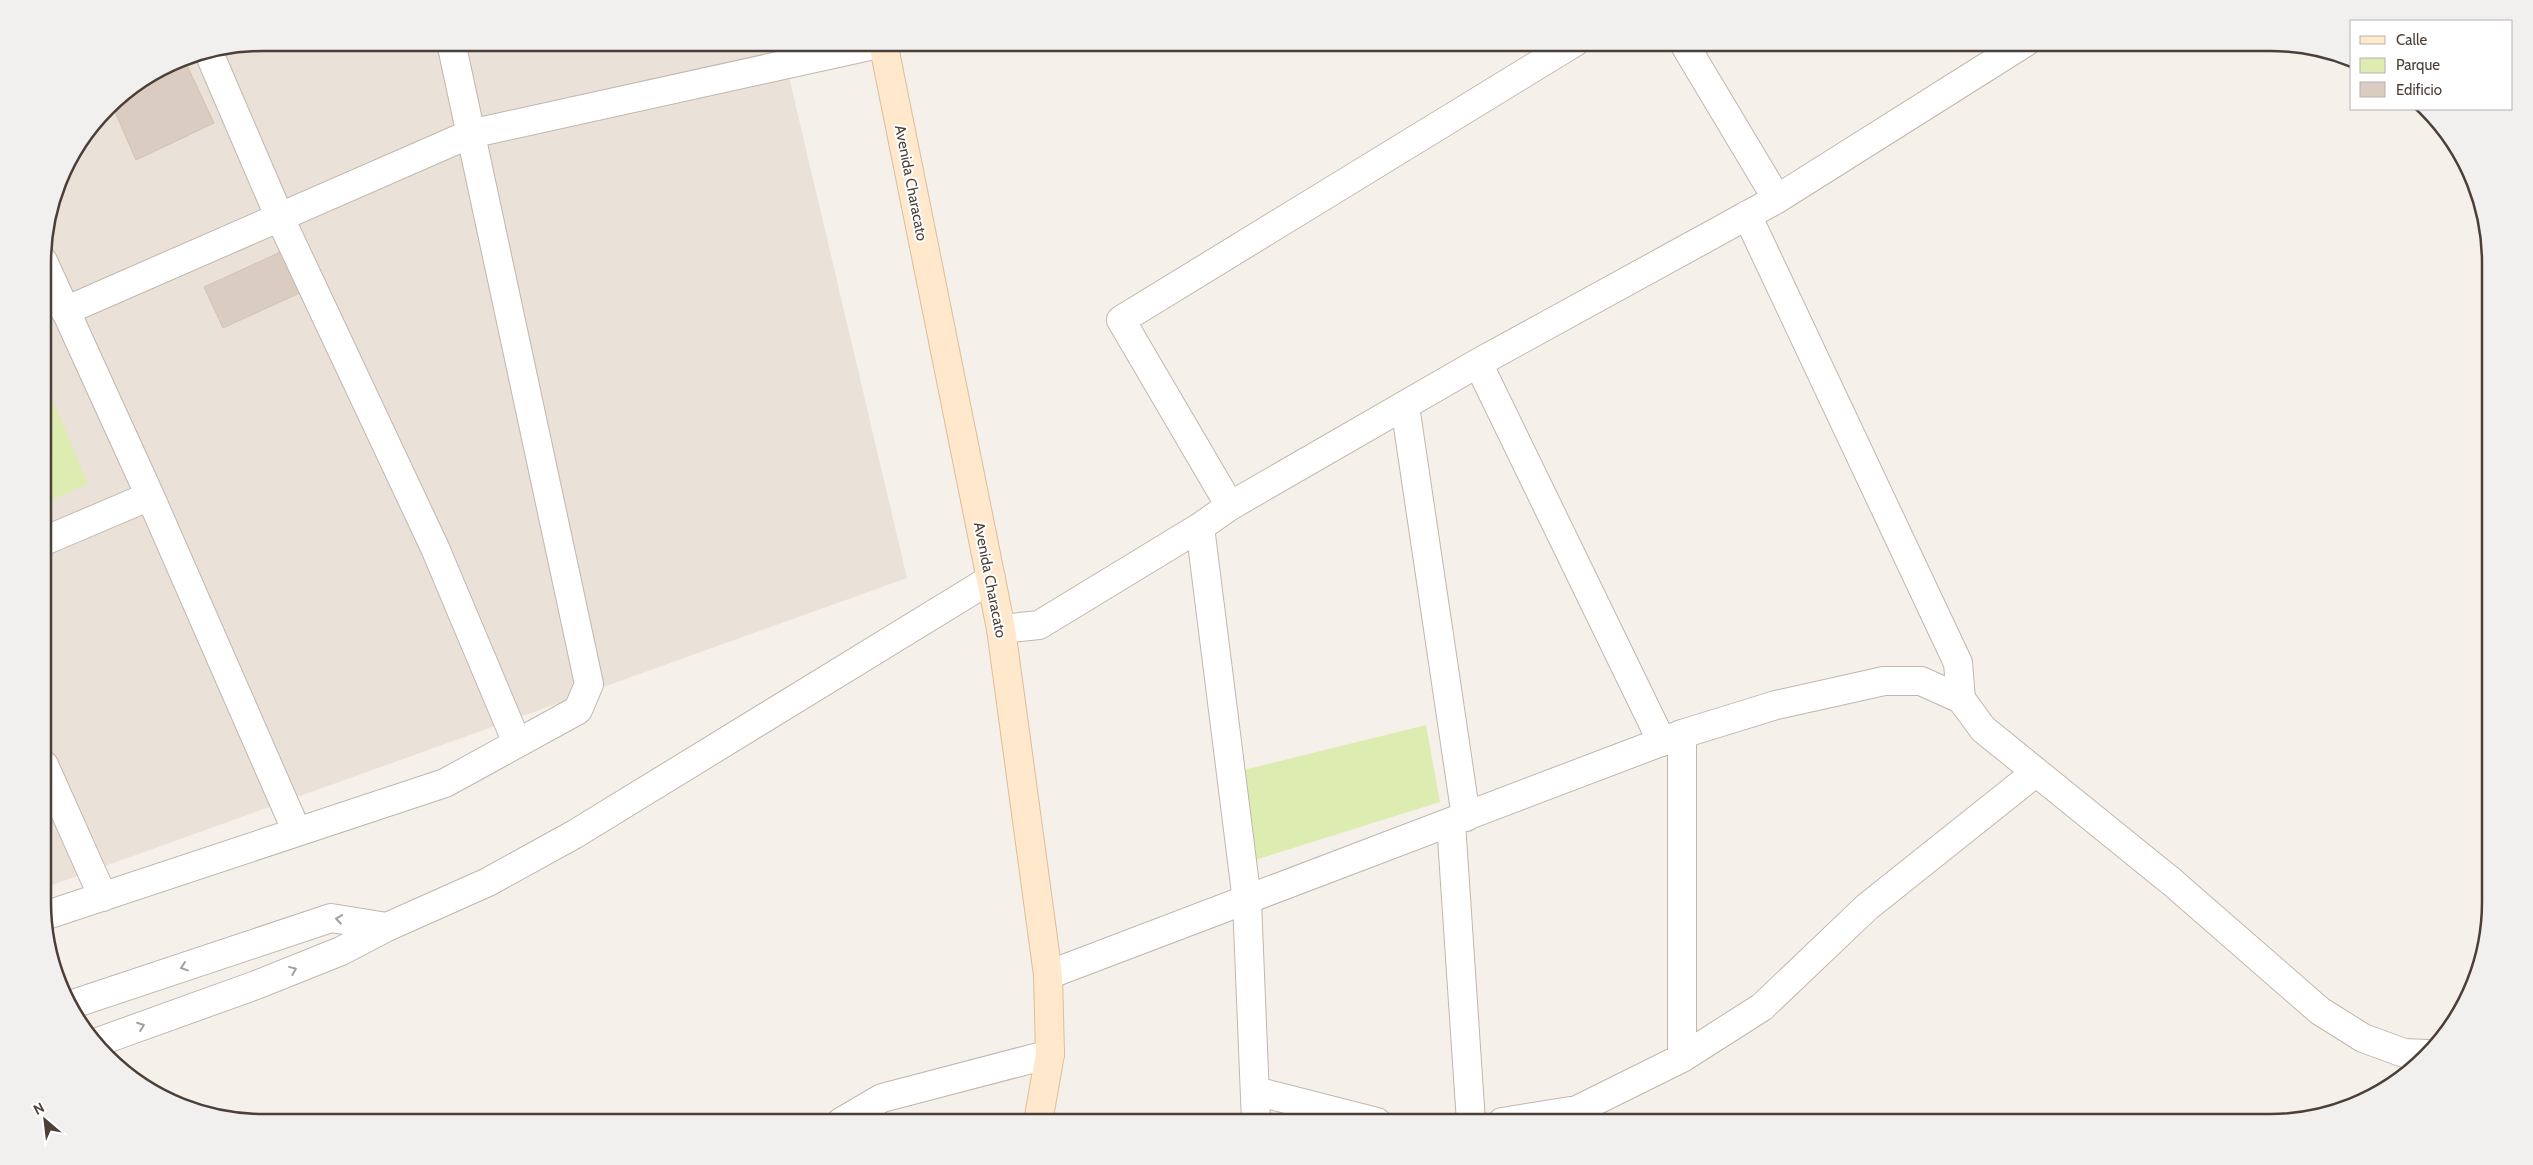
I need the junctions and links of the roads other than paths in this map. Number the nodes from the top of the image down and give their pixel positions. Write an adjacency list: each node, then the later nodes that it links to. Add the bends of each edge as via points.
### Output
1 (454, 51): 8 (street)
2 (847, 51): 8 (street)
3 (885, 51): 20 (main road, Avenida Characato)
4 (1560, 51): 17 (street, via 1121,320)
5 (1688, 51): 9 (street)
6 (2012, 51): 9 (street)
7 (212, 57): 11 (street)
8 (470, 134): 11 (street); 24 (street, via 588,684 578,710)
9 (1777, 199): 10 (street)
10 (1747, 215): 14 (street); 22 (street, via 1958,663)
11 (279, 216): 13 (street); 24 (street, via 435,548)
12 (51, 279): 13 (street)
13 (65, 311): 16 (street)
14 (1478, 363): 15 (street); 23 (street)
15 (1405, 406): 17 (street); 27 (street)
16 (150, 496): 19 (street); 28 (street)
17 (1230, 506): 18 (street)
18 (1200, 528): 21 (street, via 1038,625); 30 (street)
19 (51, 538)
20 (991, 579): 21 (main road, Avenida Characato); 32 (street, via 575,834 488,882)
21 (1001, 629): 33 (main road, Avenida Characato)
22 (1961, 699): 23 (street, via 1921,681 1884,681 1776,705); 25 (street, via 1984,729)
23 (1672, 738): 27 (street); 38 (street)
24 (517, 743): 28 (street, via 445,783)
25 (2035, 773): 37 (street, via 2172,882 2320,1011 2363,1038 2404,1053); 38 (street, via 1867,907 1762,1007)
26 (51, 781): 29 (street)
27 (1458, 820): 30 (street); 44 (street)
28 (297, 832): 29 (street)
29 (103, 897): 31 (street)
30 (1247, 901): 33 (street); 39 (street)
31 (52, 913)
32 (387, 927): 34 (street, one-way to 34, via 331,918); 35 (street, one-way to 32, via 256,985 341,951)
33 (1048, 975): 36 (main road, Avenida Characato)
34 (77, 1003)
35 (103, 1040)
36 (1050, 1054): 40 (street, via 882,1098); 41 (main road, Avenida Characato)
37 (2418, 1054)
38 (1682, 1058): 45 (street, via 1577,1110)
39 (1255, 1091): 42 (street); 43 (street)
40 (855, 1114)
41 (1039, 1114)
42 (1256, 1114)
43 (1346, 1114)
44 (1471, 1114)
45 (1552, 1114)

